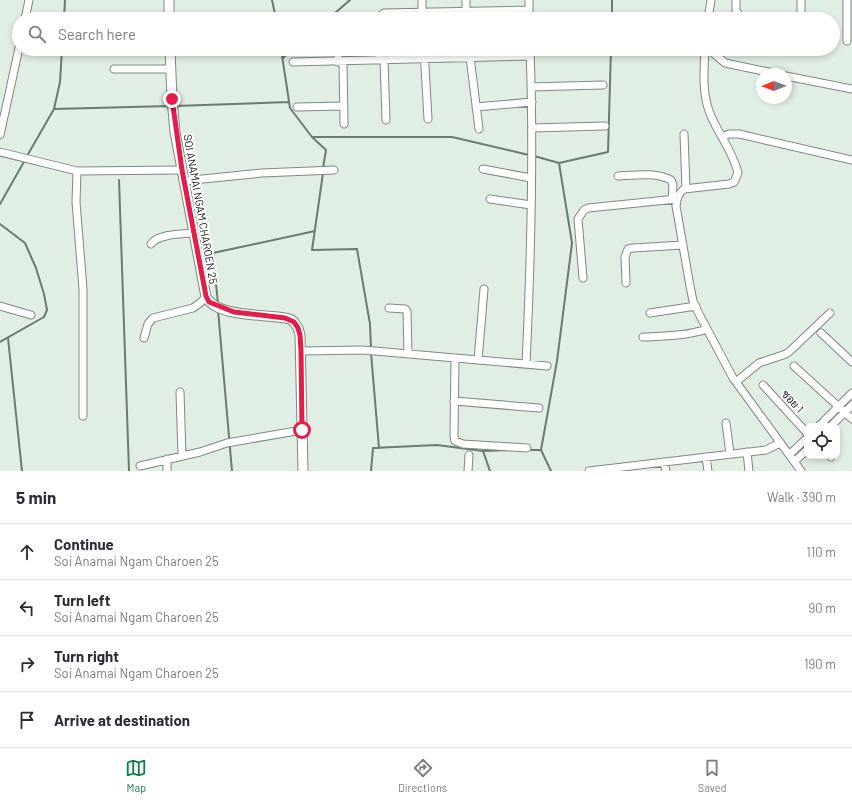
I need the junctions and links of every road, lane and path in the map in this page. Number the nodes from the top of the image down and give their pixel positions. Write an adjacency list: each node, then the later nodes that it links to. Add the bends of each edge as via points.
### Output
1 (30, 0): 12 (street)
2 (169, 0): 13 (street)
3 (422, 0): 14 (street)
4 (466, 0): 11 (street)
5 (529, 0): 10 (street)
6 (711, 0): 16 (street)
7 (736, 0): 17 (street)
8 (801, 0): 18 (street)
9 (847, 0): 19 (street)
10 (529, 10): 11 (street)
11 (465, 11): 15 (street)
12 (27, 12)
13 (169, 12)
14 (422, 12)
15 (456, 12)
16 (709, 12)
17 (737, 12)
18 (801, 12)
19 (847, 41)
20 (17, 56): 50 (street)
21 (170, 56): 33 (street, SOI ANAMAI NGAM CHAROEN 25)
22 (340, 56): 31 (street)
23 (381, 56): 30 (street)
24 (494, 56): 28 (street)
25 (530, 56): 38 (street)
26 (704, 56): 52 (street, via 705,100)
27 (717, 56): 34 (street, via 725,63)
28 (470, 58): 29 (street); 43 (street)
29 (424, 59): 30 (street); 44 (street)
30 (382, 60): 31 (street); 45 (street)
31 (341, 61): 32 (street); 41 (street)
32 (292, 62)
33 (171, 69): 35 (street); 56 (street, SOI ANAMAI NGAM CHAROEN 25, via 174,119)
34 (756, 69)
35 (114, 70)
36 (792, 77): 39 (street)
37 (603, 85): 38 (street)
38 (531, 87): 40 (street)
39 (852, 89)
40 (532, 102): 43 (street); 48 (street)
41 (344, 106): 42 (street); 46 (street)
42 (297, 107)
43 (476, 108): 49 (street)
44 (428, 119)
45 (386, 120)
46 (344, 124)
47 (605, 126): 48 (street)
48 (532, 128): 60 (street)
49 (479, 129)
50 (0, 134)
51 (684, 134): 62 (street)
52 (722, 137): 54 (street, via 739,134); 62 (street, via 737,168 738,173 734,182)
53 (0, 152): 58 (street)
54 (852, 160)
55 (483, 169): 60 (street)
56 (182, 170): 58 (street); 61 (street, SOI ANAMAI NGAM CHAROEN 25)
57 (334, 170): 61 (street)
58 (77, 171): 100 (street, via 76,202 83,289)
59 (618, 176): 64 (street, via 655,175 671,180)
60 (531, 178): 65 (street)
61 (183, 180): 66 (street, SOI ANAMAI NGAM CHAROEN 25)
62 (686, 189): 64 (street, via 679,192)
63 (490, 199): 65 (street)
64 (674, 199): 68 (street); 69 (street, via 584,210 578,219)
65 (531, 205): 88 (street)
66 (193, 232): 67 (street, via 159,238); 72 (street, SOI ANAMAI NGAM CHAROEN 25)
67 (151, 244)
68 (683, 245): 70 (street, via 628,250 625,257); 74 (street)
69 (583, 278)
70 (626, 283)
71 (484, 289): 86 (street)
72 (206, 296): 82 (street, via 193,308 153,318 148,324); 83 (street, SOI ANAMAI NGAM CHAROEN 25, via 209,302 239,313 290,319 298,328)
73 (0, 306): 78 (street)
74 (696, 306): 76 (street); 79 (street)
75 (389, 308): 84 (street, via 407,311)
76 (650, 313)
77 (830, 313): 91 (street, via 790,352 760,364)
78 (32, 315)
79 (707, 329): 81 (street, via 674,336); 91 (street)
80 (821, 333): 87 (street)
81 (643, 337)
82 (144, 338)
83 (301, 351): 84 (street, via 363,350); 105 (street, SOI ANAMAI NGAM CHAROEN 25)
84 (408, 353): 85 (street)
85 (455, 358): 86 (street); 95 (street)
86 (478, 360): 88 (street)
87 (852, 362)
88 (526, 364): 89 (street)
89 (547, 366)
90 (794, 366): 97 (street)
91 (736, 382): 108 (street)
92 (763, 384): 106 (street, ซอย 1)
93 (180, 392): 115 (street)
94 (852, 393): 97 (street)
95 (454, 401): 98 (street); 109 (street, via 455,441)
96 (852, 405): 99 (street)
97 (838, 406): 99 (street); 103 (street)
98 (539, 408)
99 (844, 413): 101 (street); 104 (street)
100 (83, 416)
101 (852, 419)
102 (726, 423): 112 (street)
103 (822, 423)
104 (834, 423)
105 (302, 430): 115 (street, via 227,443); 123 (street, SOI ANAMAI NGAM CHAROEN 25)
106 (804, 430)
107 (804, 441): 113 (street)
108 (780, 443): 110 (street, via 766,450); 113 (street)
109 (527, 448)
110 (746, 452): 112 (street); 128 (street)
111 (804, 453): 118 (street)
112 (730, 454): 116 (street)
113 (790, 454): 118 (street)
114 (469, 455): 124 (street)
115 (182, 456): 117 (street)
116 (706, 457): 119 (street); 127 (street)
117 (167, 459): 120 (street); 122 (street)
118 (795, 461): 129 (street)
119 (664, 462): 121 (street); 126 (street)
120 (140, 466)
121 (621, 469): 125 (street)
122 (167, 471)
123 (303, 471)
124 (468, 471)
125 (589, 471)
126 (666, 471)
127 (708, 471)
128 (749, 471)
129 (801, 471)

